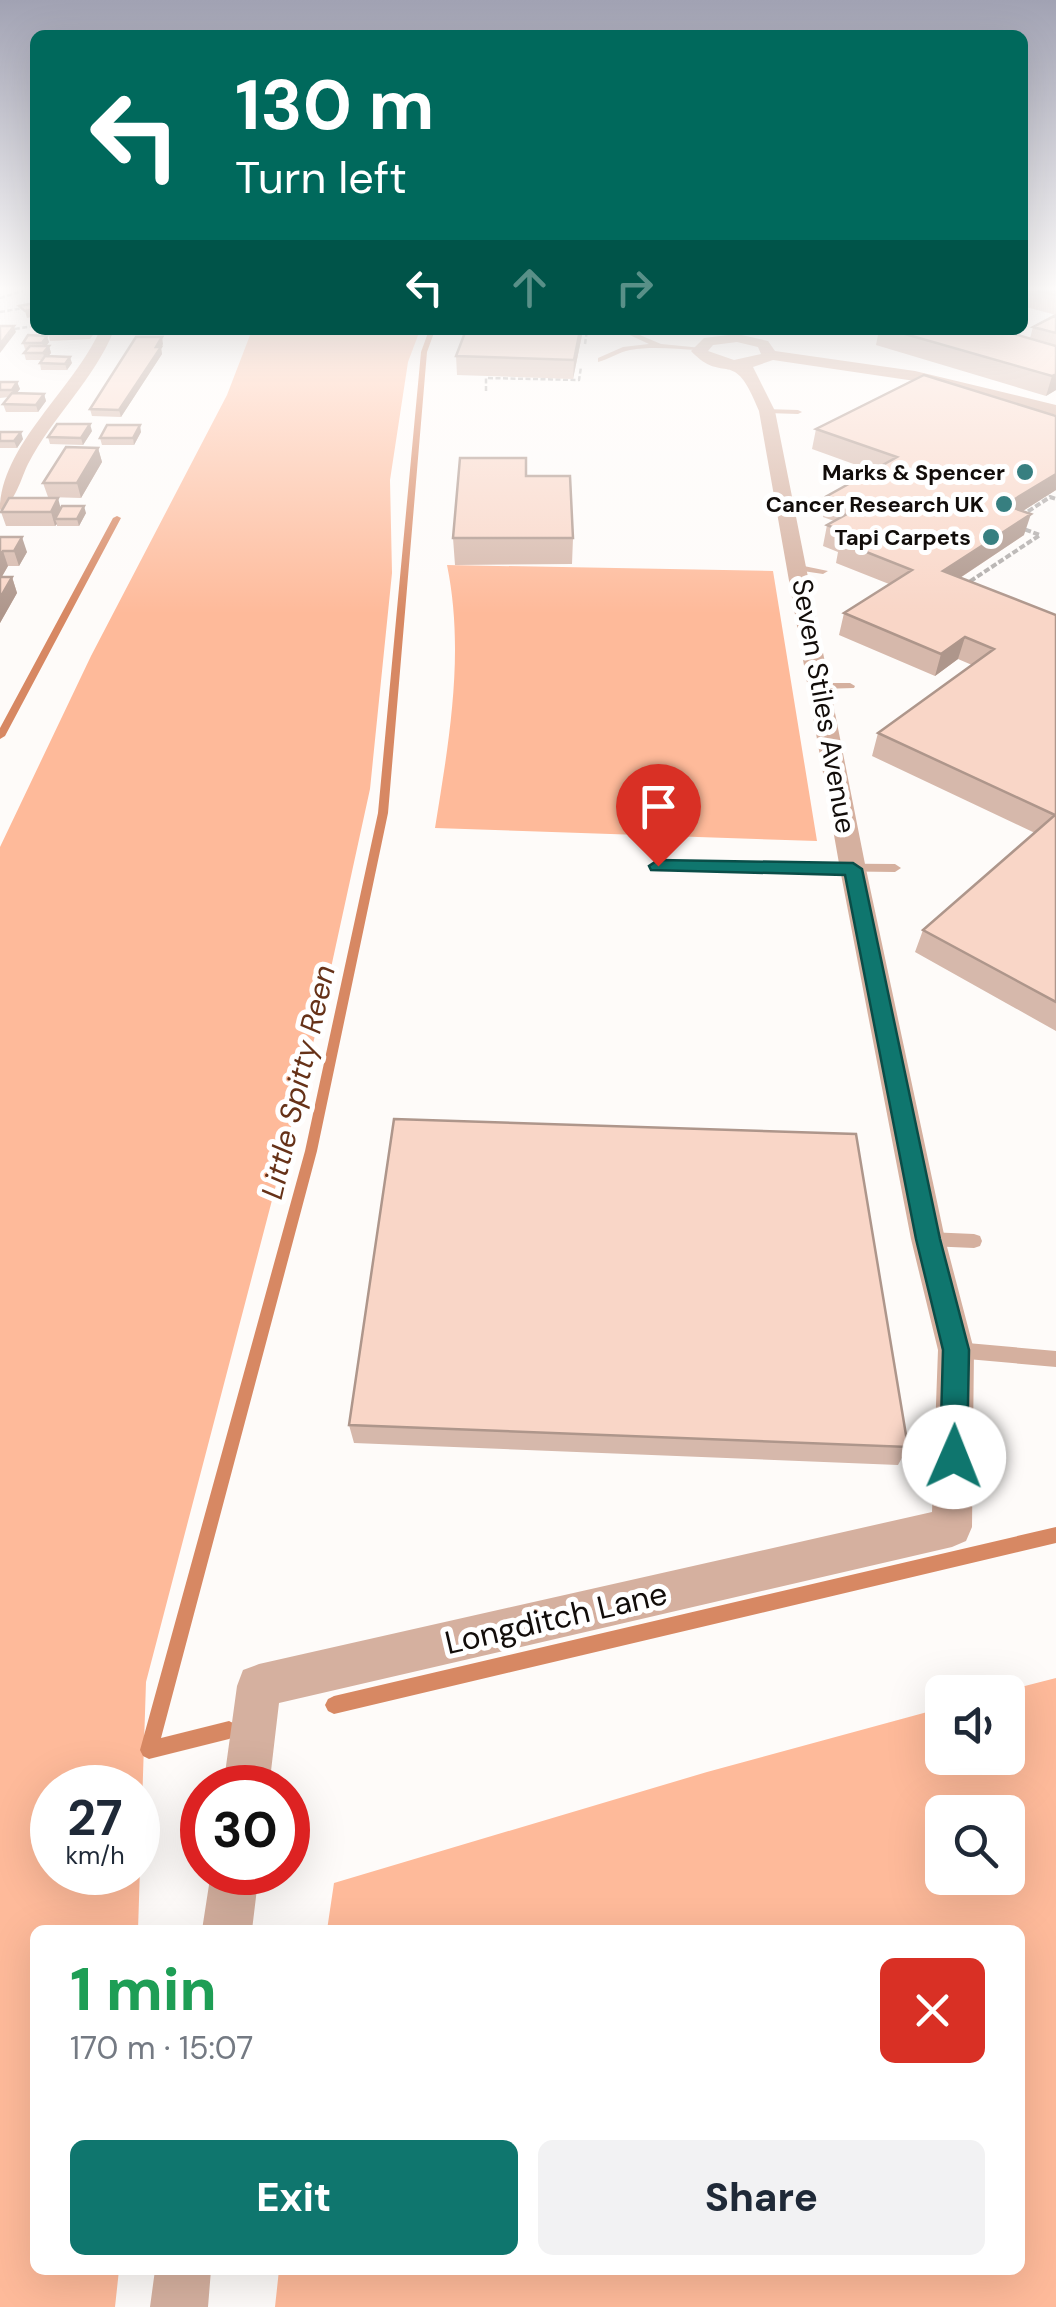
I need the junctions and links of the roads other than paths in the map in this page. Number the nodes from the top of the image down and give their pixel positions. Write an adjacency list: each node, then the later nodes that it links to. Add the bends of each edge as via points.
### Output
1 (64, 399): 7 (street)
2 (762, 399): 5 (street, Seven Stiles Avenue)
3 (1007, 399): 4 (street)
4 (1056, 410)
5 (767, 411): 6 (lane); 9 (street, Seven Stiles Avenue, via 811,570)
6 (798, 412)
7 (10, 466): 8 (street)
8 (0, 504)
9 (820, 686): 10 (lane); 13 (street, Seven Stiles Avenue)
10 (850, 686)
11 (658, 866): 13 (lane)
12 (896, 868): 13 (lane)
13 (853, 869): 14 (street, Seven Stiles Avenue)
14 (928, 1239): 15 (lane); 16 (street, Seven Stiles Avenue)
15 (974, 1240)
16 (956, 1350): 17 (lane); 18 (street, Seven Stiles Avenue)
17 (1056, 1359)
18 (952, 1528): 19 (street, Longditch Lane, via 258,1686)
19 (249, 1765)
20 (232, 1895): 21 (street)
21 (229, 1925)
22 (183, 2275): 23 (street)
23 (179, 2307)

